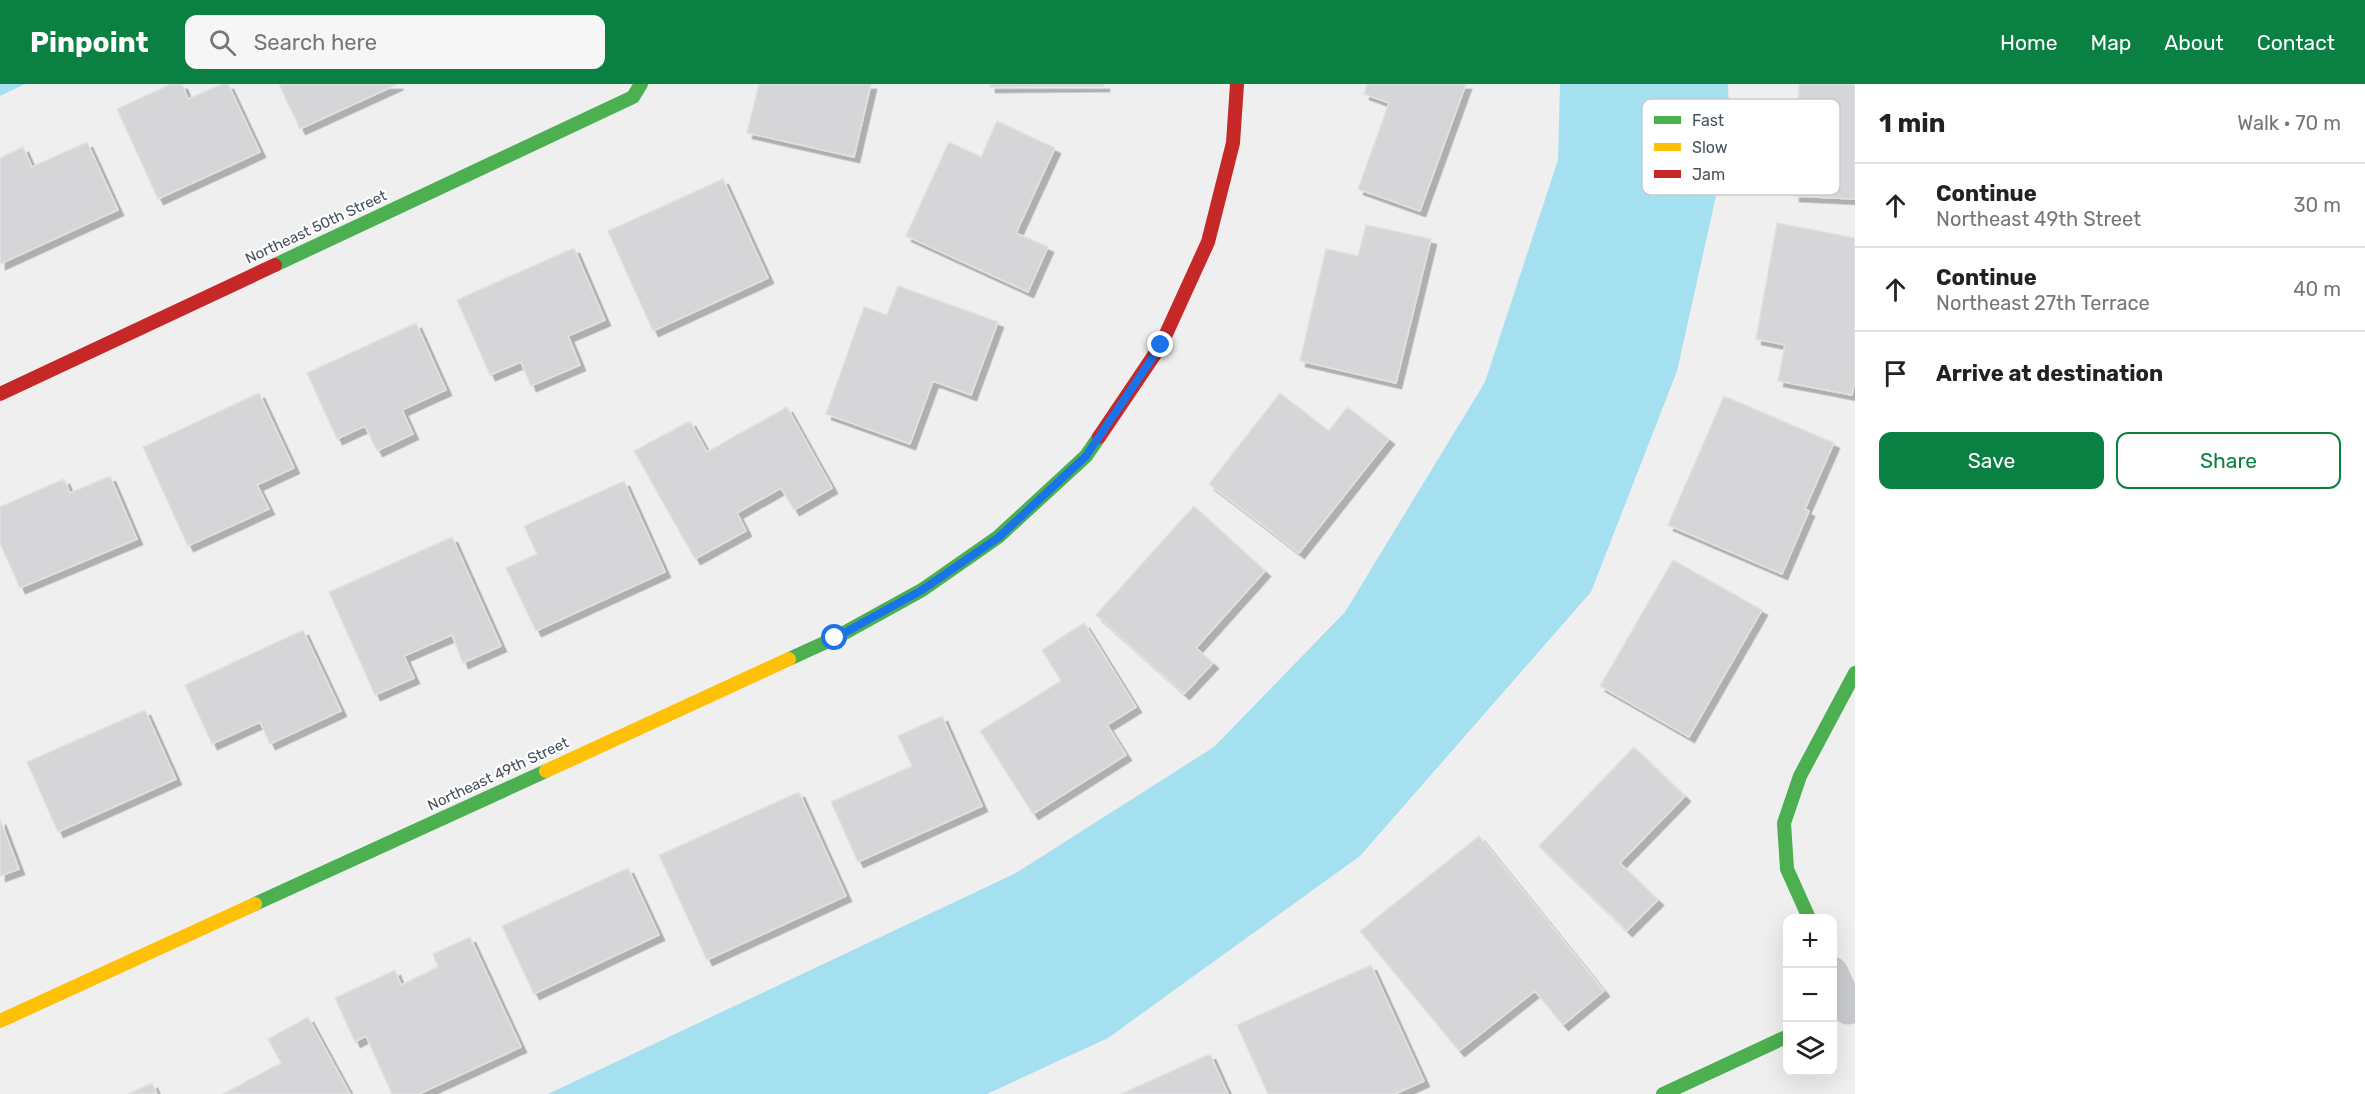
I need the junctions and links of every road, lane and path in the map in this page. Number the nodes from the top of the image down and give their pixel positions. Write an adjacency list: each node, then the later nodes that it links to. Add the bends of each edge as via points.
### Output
1 (641, 84): 3 (street, Northeast 50th Street, via 633,97)
2 (1237, 84): 8 (street, Northeast 49th Street, via 1233,143 1208,242 1161,345 1086,456 999,537 922,590 835,638)
3 (0, 394)
4 (1855, 673): 5 (street, via 1800,776 1784,823 1787,869)
5 (1807, 914)
6 (1837, 985): 7 (street)
7 (1845, 1009)
8 (0, 1021)
9 (1783, 1038): 10 (street)
10 (1663, 1094)

